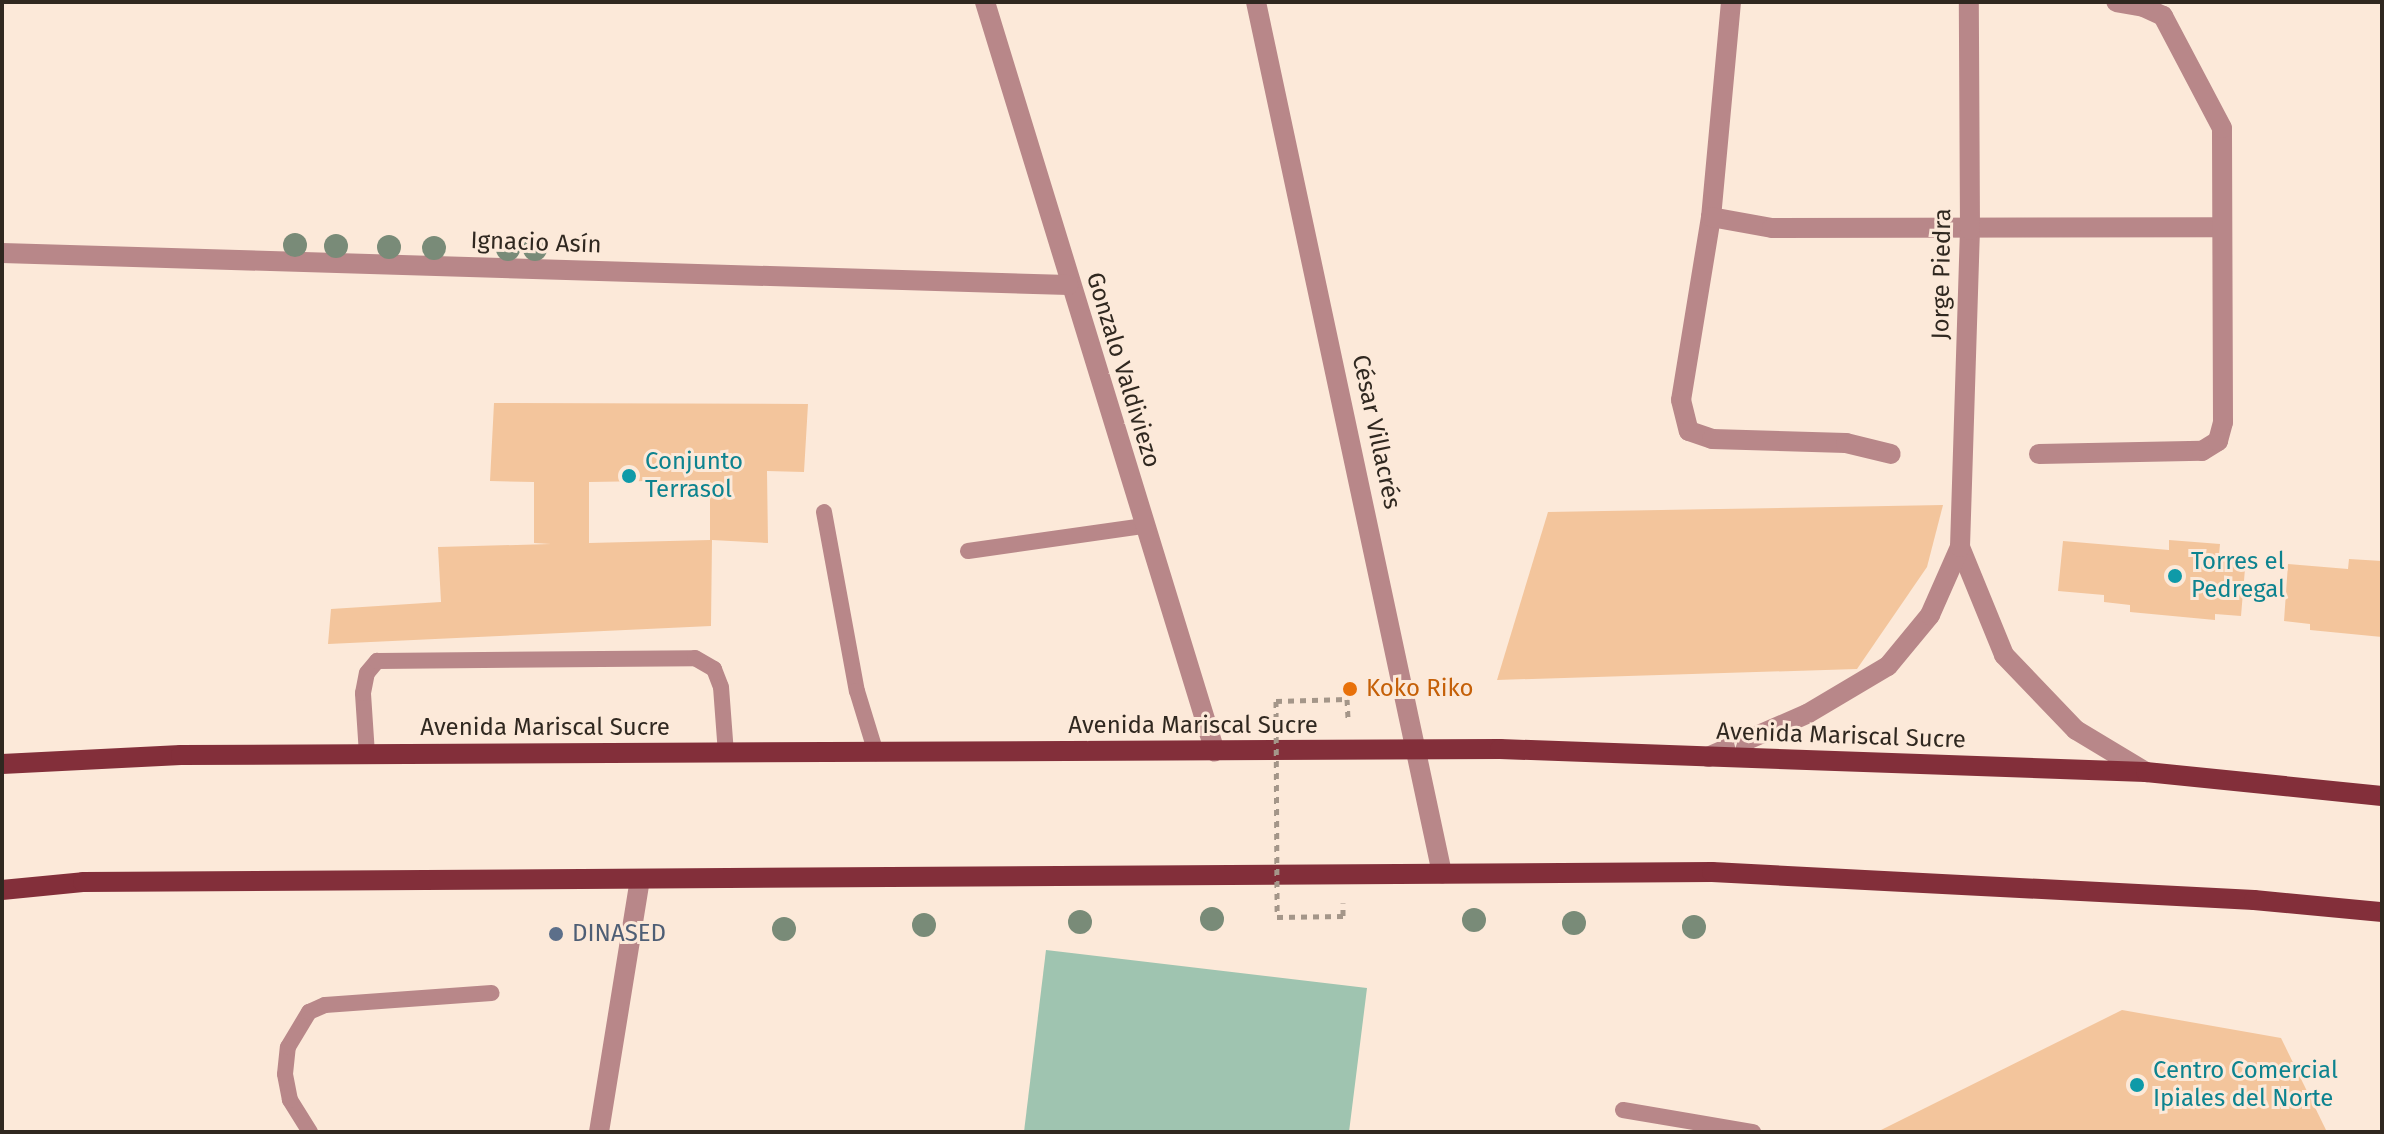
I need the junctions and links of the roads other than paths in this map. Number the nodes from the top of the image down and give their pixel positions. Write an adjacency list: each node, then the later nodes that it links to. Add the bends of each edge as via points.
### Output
1 (985, 2): 10 (street, Gonzalo Valdiviezo)
2 (1256, 2): 17 (street, César Villacrés)
3 (1731, 2): 6 (street)
4 (1969, 2): 8 (street, Jorge Piedra)
5 (2116, 2): 7 (street, via 2163,16 2222,128)
6 (1711, 217): 8 (street, via 1772,228); 11 (street, via 1682,388 1689,431 1712,439 1846,443)
7 (2222, 227): 8 (street); 12 (street, via 2223,422 2218,441 2202,451)
8 (1970, 230): 15 (street, Jorge Piedra)
9 (2, 253): 10 (street, Ignacio Asín)
10 (1069, 285): 14 (street, Gonzalo Valdiviezo)
11 (1891, 454)
12 (2039, 454)
13 (824, 512): 19 (lane, via 857,691)
14 (1144, 526): 16 (lane); 18 (street, Gonzalo Valdiviezo)
15 (1960, 547): 22 (street, Jorge Piedra, via 1930,615 1888,666 1807,714); 24 (street, Jorge Piedra, via 2004,655 2076,730)
16 (968, 551)
17 (1416, 749): 18 (main road, Avenida Mariscal Sucre); 22 (main road, Avenida Mariscal Sucre); 26 (street, César Villacrés)
18 (1215, 752): 19 (main road, Avenida Mariscal Sucre)
19 (876, 753): 21 (main road, Avenida Mariscal Sucre)
20 (367, 754): 21 (main road, Avenida Mariscal Sucre); 21 (lane, via 363,693 367,673 377,661 695,658 714,669 721,687); 23 (main road, Avenida Mariscal Sucre, via 181,755)
21 (726, 754)
22 (1707, 758): 24 (main road, Avenida Mariscal Sucre)
23 (2, 764)
24 (2146, 772): 25 (main road, Avenida Mariscal Sucre)
25 (2382, 796)
26 (1442, 873): 27 (main road); 29 (main road, via 1712,872 2254,900)
27 (640, 880): 28 (main road, via 83,882); 33 (street)
28 (2, 890)
29 (2382, 912)
30 (492, 993): 32 (lane, via 325,1005 309,1012 288,1047 285,1074 290,1100)
31 (1623, 1110): 34 (lane)
32 (310, 1132)
33 (599, 1132)
34 (1753, 1132)

